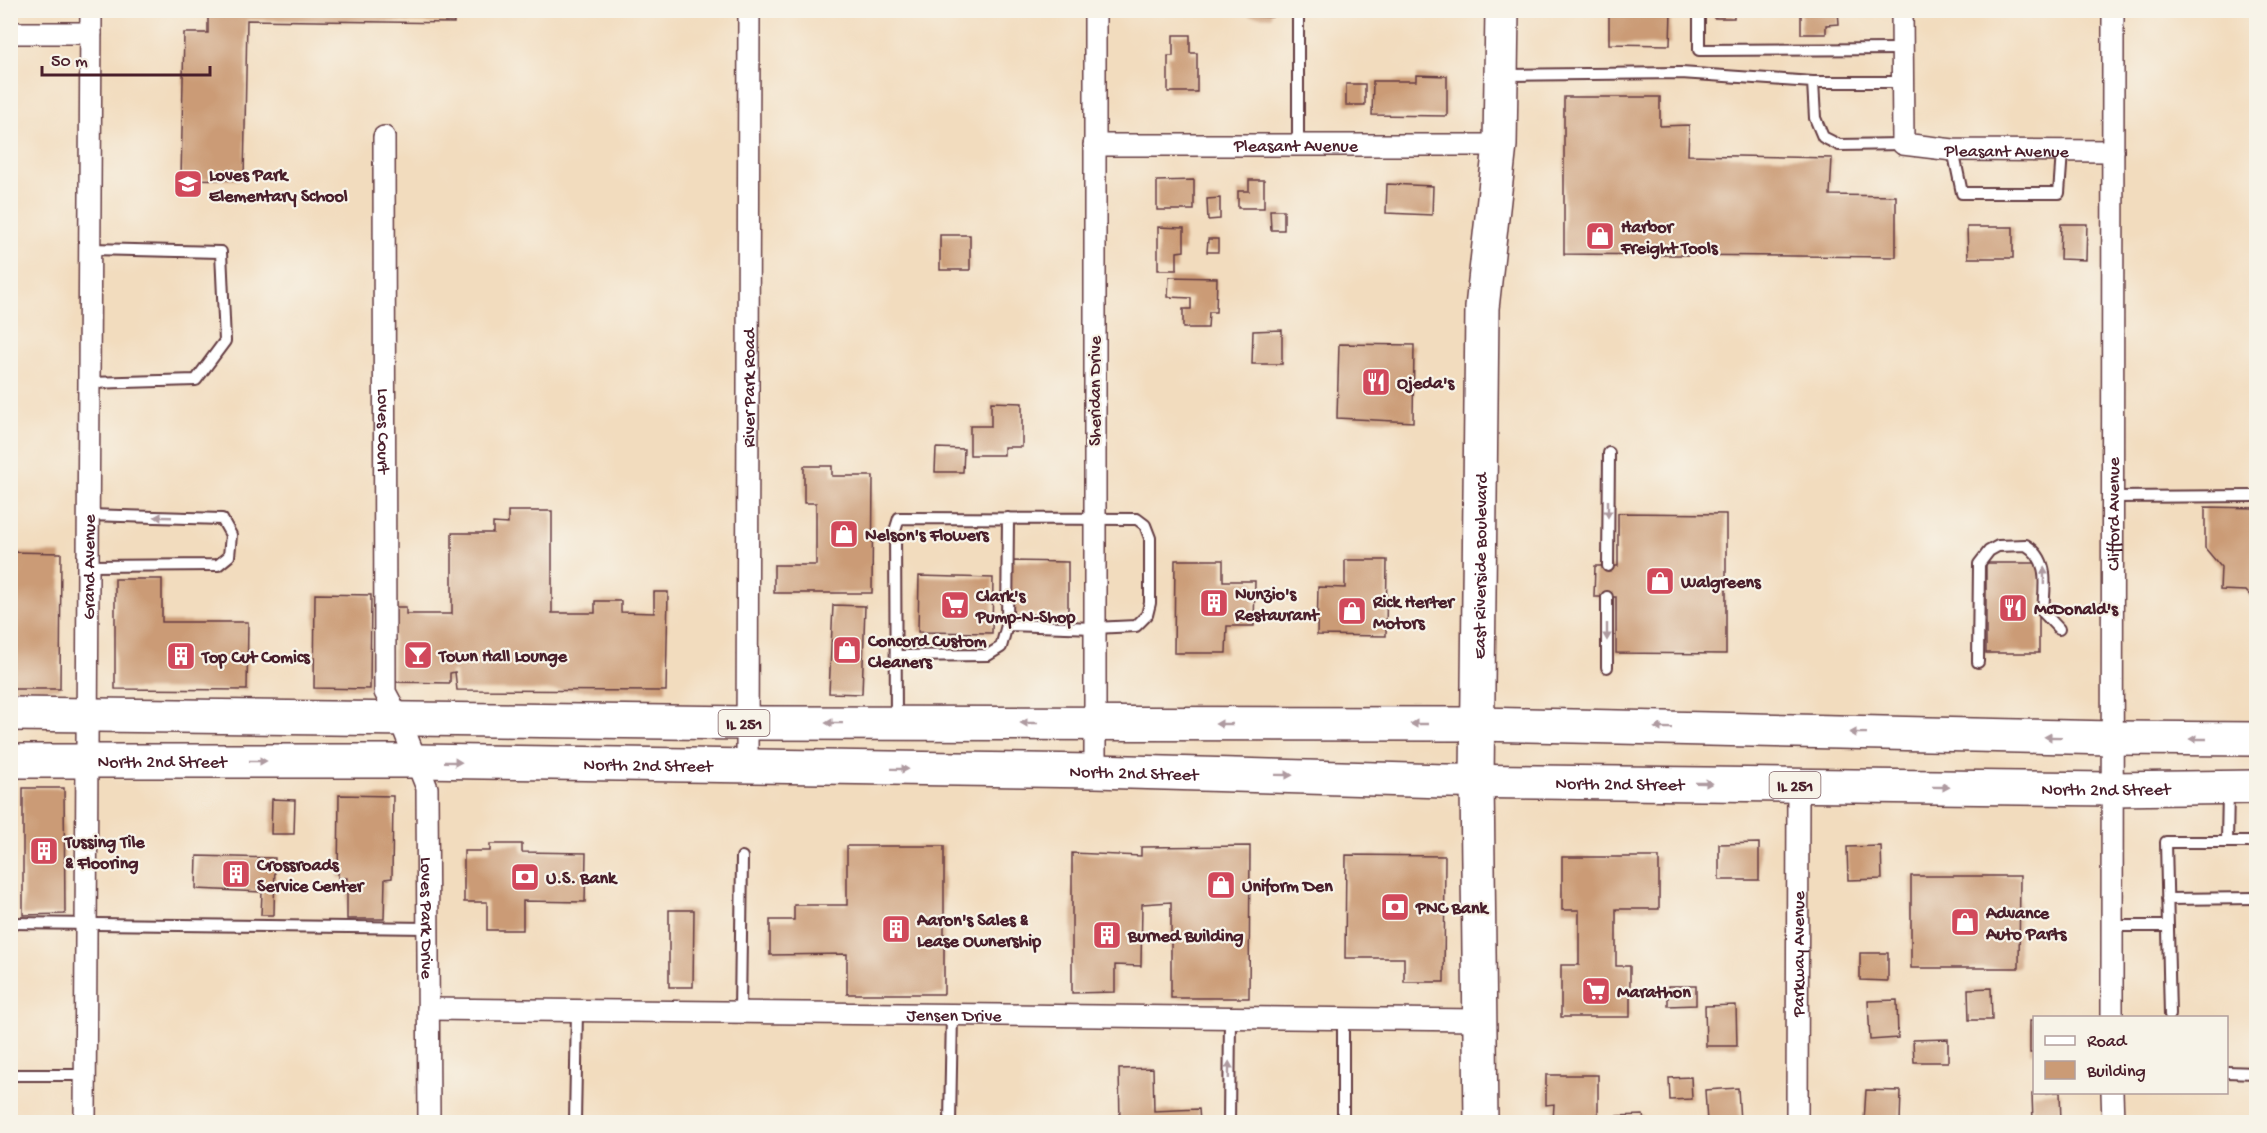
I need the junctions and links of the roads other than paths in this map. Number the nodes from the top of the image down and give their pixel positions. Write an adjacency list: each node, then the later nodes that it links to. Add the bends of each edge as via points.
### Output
1 (91, 10): 10 (street, Grand Avenue)
2 (749, 10): 43 (street, River Park Road)
3 (1095, 10): 18 (street, Sheridan Drive)
4 (1298, 10): 16 (lane)
5 (1502, 10): 12 (main road, East Riverside Boulevard)
6 (1699, 10): 11 (lane, via 1699,50)
7 (1902, 10): 11 (street)
8 (2113, 10): 21 (street, Clifford Avenue)
9 (10, 33): 10 (street)
10 (91, 33): 23 (street, Grand Avenue)
11 (1902, 49): 14 (street)
12 (1501, 75): 13 (lane, via 1681,73); 19 (main road, East Riverside Boulevard)
13 (1813, 82): 14 (lane); 17 (lane, via 1815,118 1823,137 1839,145)
14 (1902, 82): 17 (street)
15 (384, 137): 42 (street, Loves Court, via 385,692)
16 (1298, 144): 18 (street, Pleasant Avenue); 19 (street, Pleasant Avenue)
17 (1903, 144): 20 (street, Pleasant Avenue)
18 (1094, 145): 30 (street, Sheridan Drive)
19 (1500, 145): 46 (main road, East Riverside Boulevard, via 1482,308)
20 (1953, 150): 22 (street, Pleasant Avenue); 22 (lane, via 1962,193 2059,193)
21 (2113, 151): 22 (street, Pleasant Avenue); 27 (street, Clifford Avenue)
22 (2062, 152)
23 (90, 249): 24 (street, Grand Avenue); 24 (lane, via 221,252 225,341 196,380)
24 (89, 382): 28 (street, Grand Avenue)
25 (1609, 453): 32 (lane, one-way to 32)
26 (2256, 496): 27 (lane)
27 (2112, 497): 48 (street, Clifford Avenue)
28 (88, 515): 31 (street, Grand Avenue); 31 (lane, one-way to 28, via 218,566 231,547 231,535 222,519)
29 (1008, 519): 30 (lane); 34 (lane); 37 (lane, via 899,518 895,531)
30 (1094, 519): 35 (street, Sheridan Drive); 35 (lane, via 1137,519 1145,525 1150,538 1150,603 1147,615 1136,626)
31 (88, 566): 41 (street, Grand Avenue)
32 (1608, 566)
33 (1607, 597): 39 (lane, one-way to 39)
34 (1007, 625): 35 (lane); 37 (lane, via 1001,647 988,655)
35 (1094, 628): 45 (street, Sheridan Drive)
36 (2059, 629): 38 (lane, one-way to 38, via 2043,612 2044,564 2040,557 2026,545 1998,546 1989,550 1979,564)
37 (897, 656): 44 (lane)
38 (1978, 663)
39 (1607, 667)
40 (10, 714): 41 (main road, IL 251)
41 (87, 715): 42 (main road, IL 251); 52 (street, Grand Avenue)
42 (400, 720): 43 (main road, IL 251); 51 (street, Loves Park Drive)
43 (748, 723): 44 (main road, IL 251, one-way to 43); 53 (street, River Park Road)
44 (896, 723): 45 (main road, IL 251, one-way to 44)
45 (1094, 724): 46 (main road, IL 251, one-way to 45); 54 (street, Sheridan Drive)
46 (1478, 724): 47 (main road, IL 251, one-way to 46); 55 (main road, East Riverside Boulevard)
47 (1897, 734): 48 (main road, IL 251, one-way to 47); 57 (main road)
48 (2112, 738): 49 (main road, IL 251, one-way to 48); 59 (street, Clifford Avenue)
49 (2256, 739)
50 (10, 761): 52 (main road, North 2nd Street / IL 251)
51 (417, 761): 52 (main road, North 2nd Street / IL 251, one-way to 51); 53 (main road, North 2nd Street / IL 251, one-way to 53); 69 (street, Loves Park Drive, via 427,788)
52 (88, 762): 66 (street, Grand Avenue)
53 (747, 768): 54 (main road, North 2nd Street / IL 251, one-way to 54)
54 (1095, 771): 55 (main road, North 2nd Street / IL 251, one-way to 55)
55 (1477, 781): 56 (main road, North 2nd Street / IL 251, one-way to 56); 78 (main road, East Riverside Boulevard)
56 (1798, 785): 57 (main road, North 2nd Street / IL 251); 91 (street, Parkway Avenue)
57 (1897, 786): 59 (main road, North 2nd Street / IL 251, one-way to 59)
58 (2242, 787): 59 (main road, North 2nd Street / IL 251); 61 (lane)
59 (2112, 789): 67 (street, Clifford Avenue)
60 (2256, 842): 61 (lane)
61 (2227, 843): 64 (lane, via 2166,842)
62 (742, 857): 72 (lane)
63 (2256, 898): 64 (lane)
64 (2167, 899): 68 (lane)
65 (10, 923): 66 (lane)
66 (86, 924): 69 (lane); 82 (street, Grand Avenue)
67 (2112, 926): 68 (lane); 75 (street, Clifford Avenue)
68 (2168, 926): 74 (lane)
69 (428, 928): 70 (street, Loves Park Drive)
70 (428, 1009): 71 (street, Jensen Drive); 85 (street, Loves Park Drive)
71 (577, 1010): 72 (street, Jensen Drive); 86 (lane)
72 (740, 1012): 73 (street, Jensen Drive)
73 (952, 1014): 76 (street, Jensen Drive); 87 (lane)
74 (2170, 1015)
75 (2112, 1016)
76 (1230, 1017): 77 (street, Jensen Drive); 88 (lane, one-way to 76)
77 (1343, 1019): 78 (street, Jensen Drive); 89 (lane)
78 (1480, 1020): 90 (main road, East Riverside Boulevard)
79 (2228, 1072): 80 (lane)
80 (2256, 1072)
81 (10, 1075): 82 (lane)
82 (86, 1075): 84 (street, Grand Avenue)
83 (2112, 1094): 92 (street)
84 (86, 1122)
85 (429, 1122)
86 (576, 1122)
87 (950, 1122)
88 (1229, 1122)
89 (1343, 1122)
90 (1481, 1122)
91 (1797, 1122)
92 (2113, 1122)

